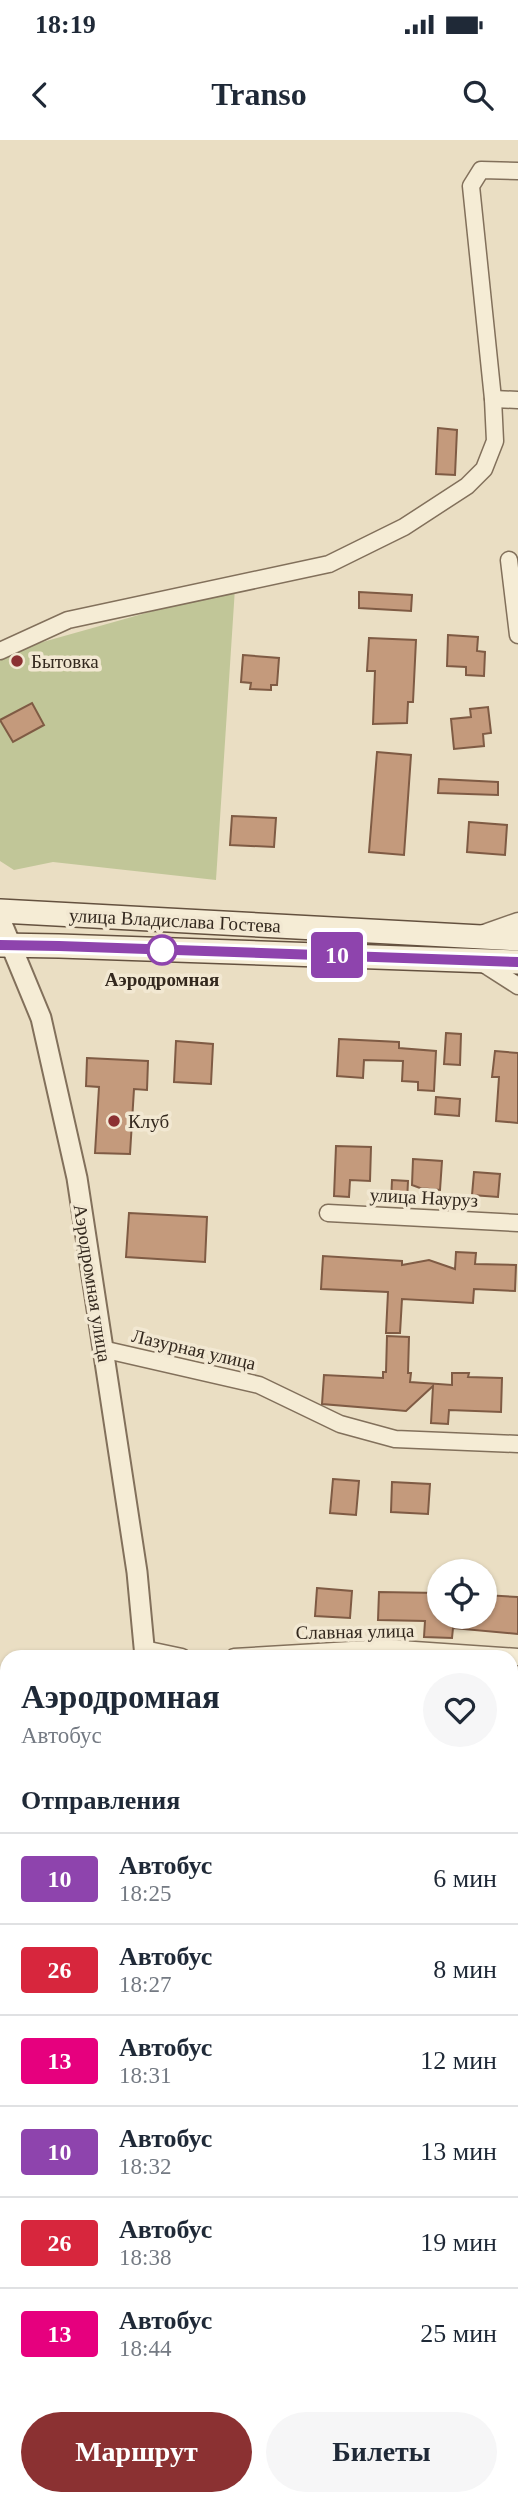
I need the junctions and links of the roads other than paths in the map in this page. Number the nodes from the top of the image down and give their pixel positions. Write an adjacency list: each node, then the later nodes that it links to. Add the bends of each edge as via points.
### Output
1 (518, 172): 2 (street, via 481,170 471,186)
2 (493, 399): 3 (street); 6 (street, via 495,441 484,469 467,486 404,527 329,564 68,620)
3 (518, 400)
4 (509, 560): 5 (street)
5 (518, 635)
6 (0, 651)
7 (0, 911): 10 (main road, улица Владислава Гостева)
8 (0, 919): 12 (street, Аэродромная улица)
9 (518, 920): 10 (street)
10 (473, 936): 11 (main road, улица Владислава Гостева)
11 (518, 939)
12 (6, 945): 13 (main road, улица Владислава Гостева); 18 (street, Аэродромная улица, via 41,1018 77,1178)
13 (477, 960): 14 (main road, улица Владислава Гостева); 15 (street)
14 (518, 962)
15 (518, 986)
16 (328, 1213): 17 (street, улица Науруз)
17 (518, 1223)
18 (103, 1349): 19 (street, Лазурная улица, via 258,1385 340,1424 395,1439); 20 (street, Аэродромная улица)
19 (518, 1444)
20 (145, 1650)
21 (352, 1650): 22 (street, Славная улица)
22 (415, 1650)

